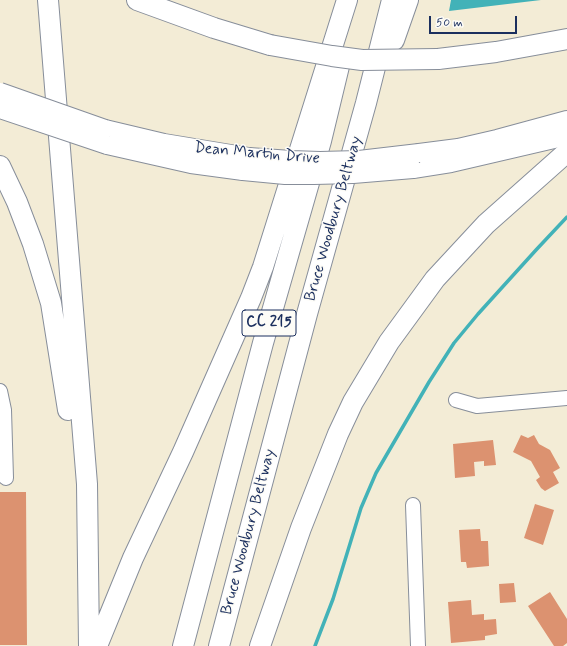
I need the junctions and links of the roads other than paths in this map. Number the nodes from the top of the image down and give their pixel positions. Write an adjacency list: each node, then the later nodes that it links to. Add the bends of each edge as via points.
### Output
1 (48, 0): 24 (highway, via 86,484)
2 (137, 0): 9 (highway, bridge, via 270,45 362,60 438,59)
3 (347, 0): 26 (highway, via 258,279 186,445 133,558)
4 (356, 0): 27 (highway, CC 215)
5 (392, 0): 11 (highway, Bruce Woodbury Beltway / CC 215)
6 (408, 0): 11 (highway, via 382,75)
7 (567, 29): 9 (highway)
8 (567, 39): 9 (highway)
9 (531, 46)
10 (0, 92): 15 (main road, Dean Martin Drive, bridge)
11 (366, 103): 28 (highway, Bruce Woodbury Beltway / CC 215)
12 (0, 109): 15 (main road, Dean Martin Drive, bridge)
13 (559, 123): 17 (main road, Dean Martin Drive)
14 (567, 136): 17 (main road, Dean Martin Drive, via 451,163)
15 (106, 137): 17 (main road, Dean Martin Drive, bridge, via 191,164 246,164 285,175 353,174)
16 (567, 152): 29 (highway, via 486,224 435,279 388,342 353,402 338,434 301,528)
17 (416, 161)
18 (0, 166): 24 (highway, via 17,202 51,303 68,405 77,511)
19 (0, 390): 22 (street, via 4,410)
20 (567, 398): 21 (street, via 477,406)
21 (456, 400)
22 (6, 478)
23 (413, 505): 30 (street)
24 (90, 615): 25 (highway)
25 (89, 646)
26 (97, 646)
27 (183, 646)
28 (219, 646)
29 (260, 646)
30 (418, 646)

